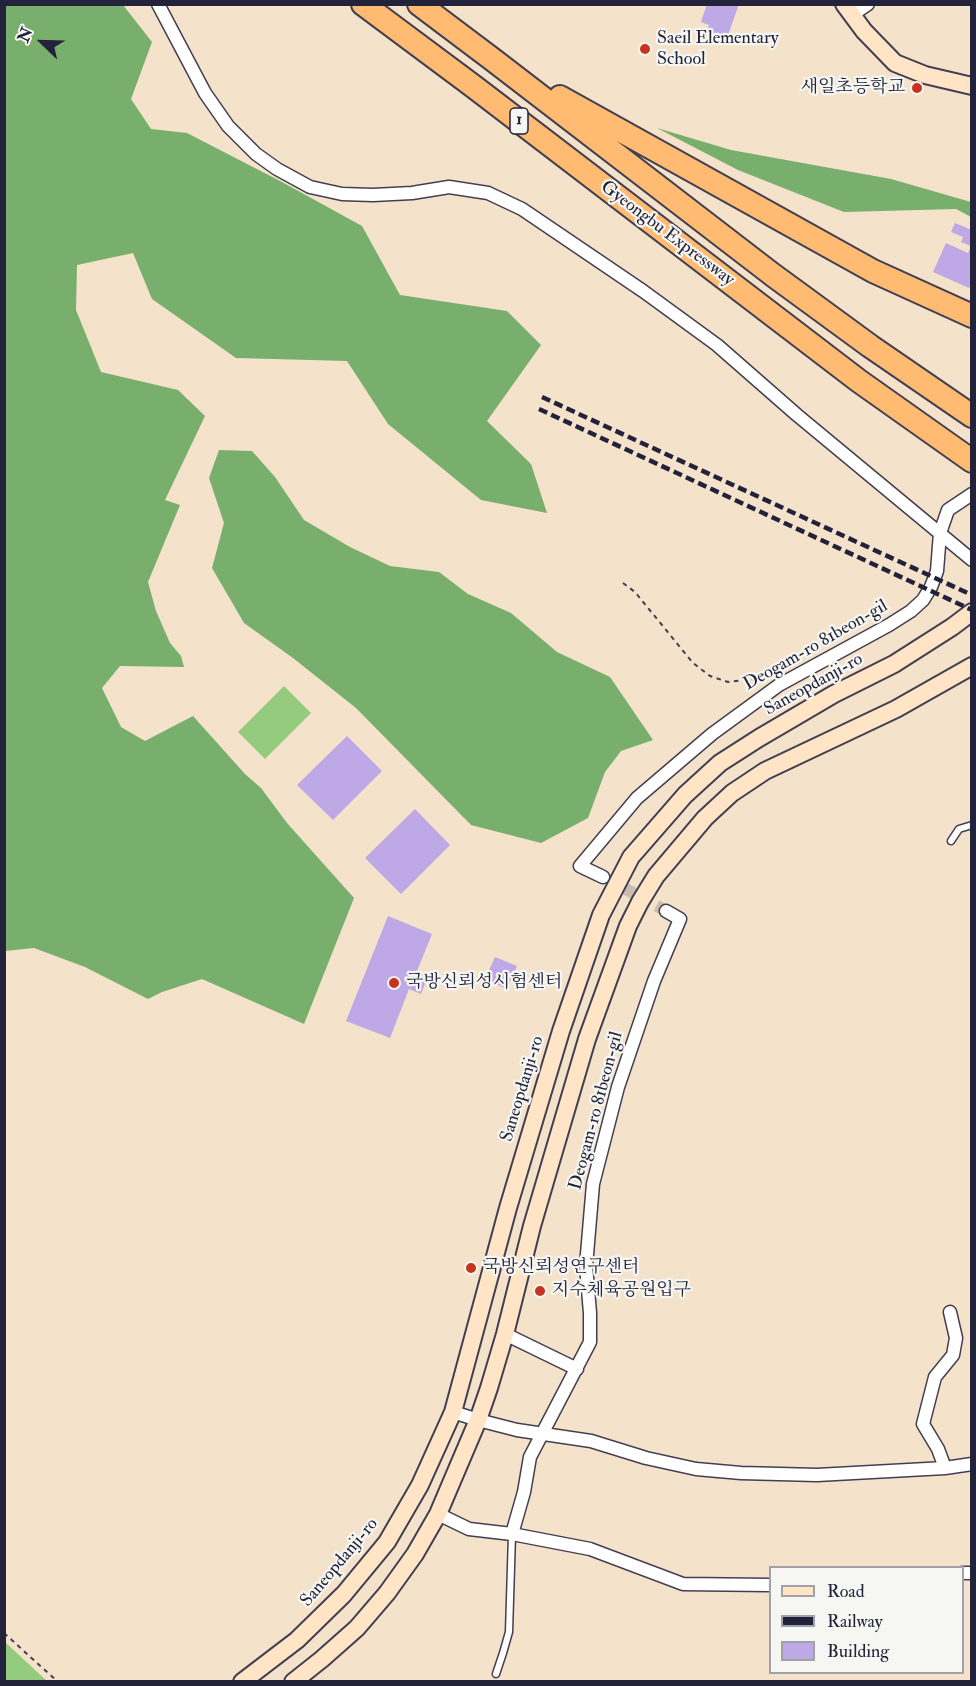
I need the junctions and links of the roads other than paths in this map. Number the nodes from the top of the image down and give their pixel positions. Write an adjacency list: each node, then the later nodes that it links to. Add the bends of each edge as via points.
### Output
1 (158, 4): 12 (street, via 205,93 228,126 277,169 310,187 342,194 373,195 449,187 488,193 522,209 717,345)
2 (363, 4): 10 (highway, Gyeongbu Expressway / 1, via 859,381)
3 (419, 4): 6 (highway, Gyeongbu Expressway / 1)
4 (868, 4): 5 (street)
5 (848, 10): 7 (main road, via 895,63)
6 (492, 59): 8 (highway, via 873,271); 9 (highway, Gyeongbu Expressway / 1, via 773,275)
7 (972, 86)
8 (972, 316)
9 (972, 416)
10 (972, 461)
11 (972, 494): 12 (street, Deogam-ro 81beon-gil, via 948,510)
12 (940, 532): 13 (street); 18 (street, Deogam-ro 81beon-gil, via 937,571 923,600 889,626 779,685 712,734 637,798 580,866)
13 (972, 560)
14 (972, 612): 23 (main road, Saneopdanji-ro, via 894,664 834,694 720,763 685,795 631,857 601,915 561,1031)
15 (972, 666): 21 (main road, via 896,709 765,771 732,793 705,818 656,876 627,926 587,1039 532,1226)
16 (972, 825): 17 (lane, via 959,829)
17 (951, 841)
18 (603, 877)
19 (666, 911): 22 (street, Deogam-ro 81beon-gil, via 680,919 618,1087 593,1184 586,1266 590,1342)
20 (950, 1311): 27 (street, via 956,1338 953,1355 934,1377 923,1424)
21 (506, 1334): 22 (street); 24 (main road)
22 (577, 1368): 25 (street)
23 (453, 1412): 24 (street); 32 (main road, Saneopdanji-ro, via 420,1485 387,1542 344,1594 297,1640)
24 (478, 1420): 25 (street); 28 (main road)
25 (544, 1433): 27 (street, via 591,1441 696,1469 741,1473 817,1475); 29 (street, via 530,1457)
26 (972, 1464): 27 (street)
27 (945, 1468)
28 (438, 1514): 29 (street, via 469,1529); 33 (main road, via 415,1554 357,1628)
29 (512, 1534): 30 (street, via 590,1549 683,1584); 31 (lane, via 509,1632)
30 (769, 1585)
31 (496, 1674)
32 (242, 1682)
33 (292, 1682)

